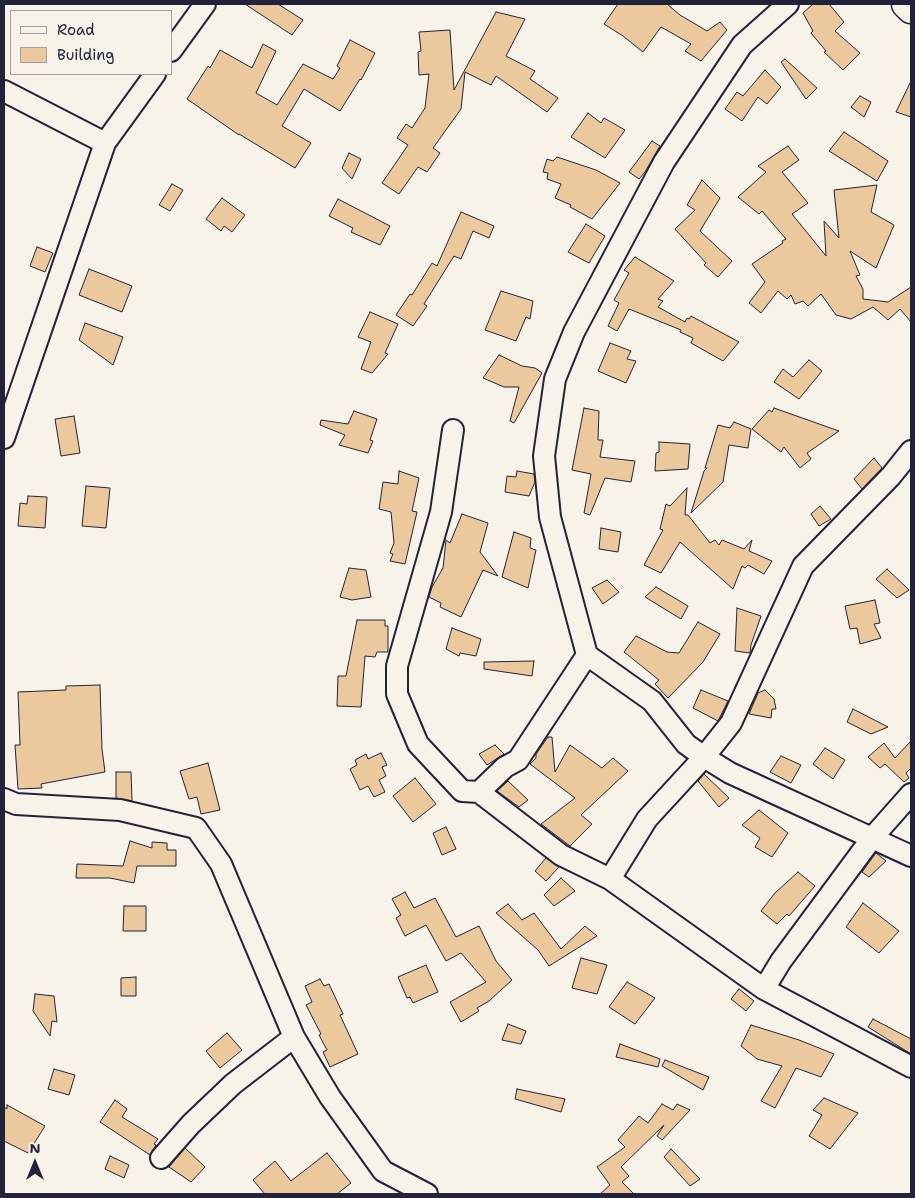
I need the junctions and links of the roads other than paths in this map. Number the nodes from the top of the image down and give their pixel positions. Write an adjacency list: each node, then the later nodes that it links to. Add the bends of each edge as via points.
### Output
1 (205, 4): 5 (street)
2 (788, 4): 12 (street, via 742,45 664,162 574,332 555,379 544,456 550,516)
3 (906, 4): 4 (highway)
4 (911, 9)
5 (172, 50)
6 (154, 75): 8 (street)
7 (4, 91): 8 (street)
8 (105, 143): 10 (street)
9 (453, 430): 14 (street, via 441,512 397,666 397,694 418,744 462,791)
10 (4, 438)
11 (911, 451): 13 (street, via 891,476 803,566 731,723)
12 (587, 654): 13 (street, via 652,701 686,744); 14 (street, via 518,760 505,767)
13 (704, 757): 17 (street, via 730,773); 19 (street, via 647,819)
14 (479, 792): 19 (street, via 561,854)
15 (911, 794): 17 (street)
16 (4, 800): 21 (street, via 16,804 120,810 196,828 221,864)
17 (872, 838): 18 (street); 20 (street)
18 (911, 856)
19 (610, 879): 20 (street)
20 (764, 989): 22 (street)
21 (294, 1037): 23 (street, via 233,1084); 24 (street, via 330,1097 384,1171)
22 (911, 1067)
23 (161, 1158)
24 (427, 1194)

